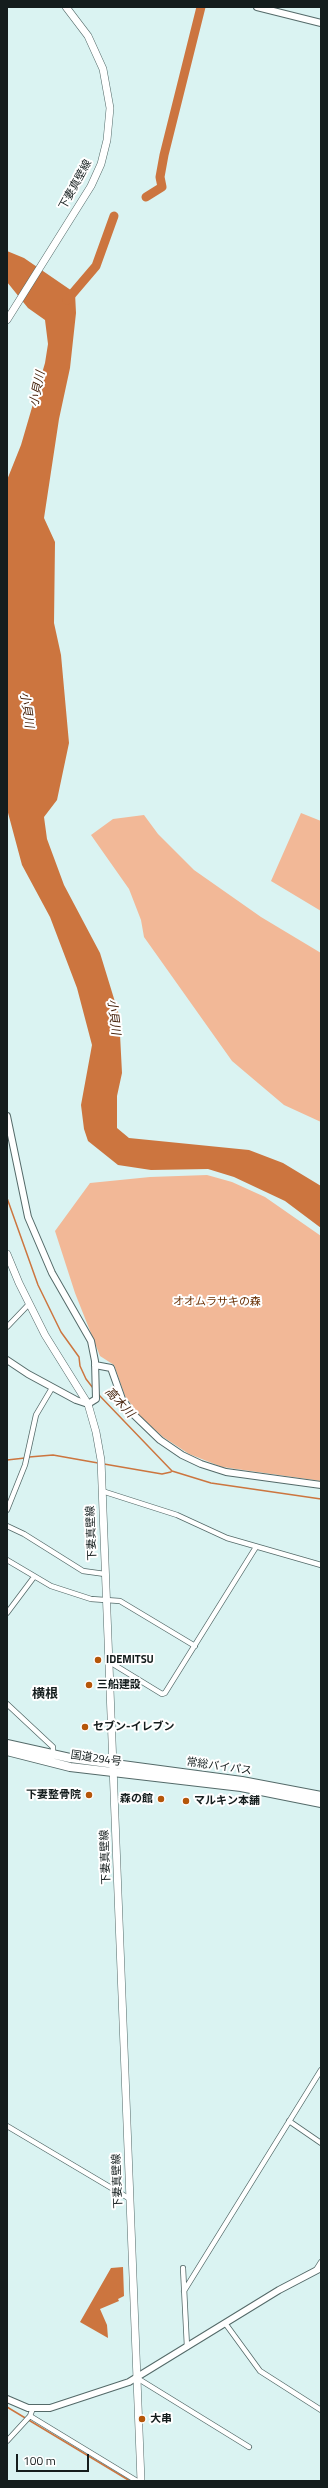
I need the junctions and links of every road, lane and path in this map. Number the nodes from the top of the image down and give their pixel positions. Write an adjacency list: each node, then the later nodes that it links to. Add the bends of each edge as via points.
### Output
1 (66, 7): 4 (main road, 下妻真壁線, via 95,48 107,85 109,124 105,149 86,194)
2 (257, 7): 3 (street)
3 (321, 23)
4 (7, 320)
5 (7, 1116): 10 (street, via 28,1217 52,1273 88,1335)
6 (7, 1254): 7 (main road, 下妻真壁線)
7 (29, 1304): 8 (street); 12 (main road, 下妻真壁線)
8 (7, 1327)
9 (7, 1360): 11 (street)
10 (95, 1365): 12 (street, via 97,1397 95,1402); 13 (street, via 111,1368 122,1398 133,1414 160,1440 187,1458 226,1472)
11 (52, 1388): 12 (street); 15 (street, via 36,1415 25,1465)
12 (88, 1404): 14 (main road, 下妻真壁線, via 96,1432)
13 (321, 1485)
14 (102, 1491): 17 (street, via 177,1515 221,1536); 20 (main road, 下妻真壁線)
15 (7, 1510)
16 (7, 1526): 20 (street, via 83,1571)
17 (256, 1547): 19 (street); 24 (street)
18 (7, 1560): 21 (street)
19 (321, 1565)
20 (105, 1574): 22 (main road, 下妻真壁線)
21 (34, 1577): 22 (street, via 91,1599); 23 (street)
22 (106, 1599): 24 (street, via 120,1601); 25 (main road, 下妻真壁線)
23 (7, 1613)
24 (194, 1646): 25 (street, via 164,1694)
25 (108, 1661): 30 (main road, 下妻真壁線)
26 (7, 1704): 29 (street, via 53,1746)
27 (7, 1744): 29 (highway, 国道294号)
28 (7, 1751): 31 (highway, 国道294号, via 70,1767)
29 (53, 1755): 30 (highway, 国道294号)
30 (113, 1764): 31 (main road, 下妻真壁線); 33 (highway, 常総バイパス, via 242,1781)
31 (113, 1773): 32 (highway, 国道294号); 39 (main road, 下妻真壁線)
32 (184, 1781): 34 (highway, 常総バイパス, via 241,1788)
33 (321, 1796)
34 (321, 1803)
35 (321, 2070): 36 (street)
36 (289, 2121): 38 (street); 43 (street)
37 (7, 2126): 39 (street)
38 (321, 2143)
39 (130, 2199): 46 (main road, 下妻真壁線)
40 (321, 2262): 42 (street)
41 (183, 2268): 43 (street)
42 (319, 2269): 44 (street, via 285,2286)
43 (184, 2291): 45 (street)
44 (226, 2323): 45 (street); 49 (street, via 260,2371)
45 (187, 2347): 46 (street)
46 (137, 2378): 48 (street, via 65,2405); 52 (street); 54 (main road, 下妻真壁線)
47 (7, 2399): 48 (street)
48 (33, 2408): 50 (street)
49 (321, 2410)
50 (29, 2418): 51 (street); 53 (street)
51 (7, 2441)
52 (249, 2447)
53 (137, 2481)
54 (141, 2481)

